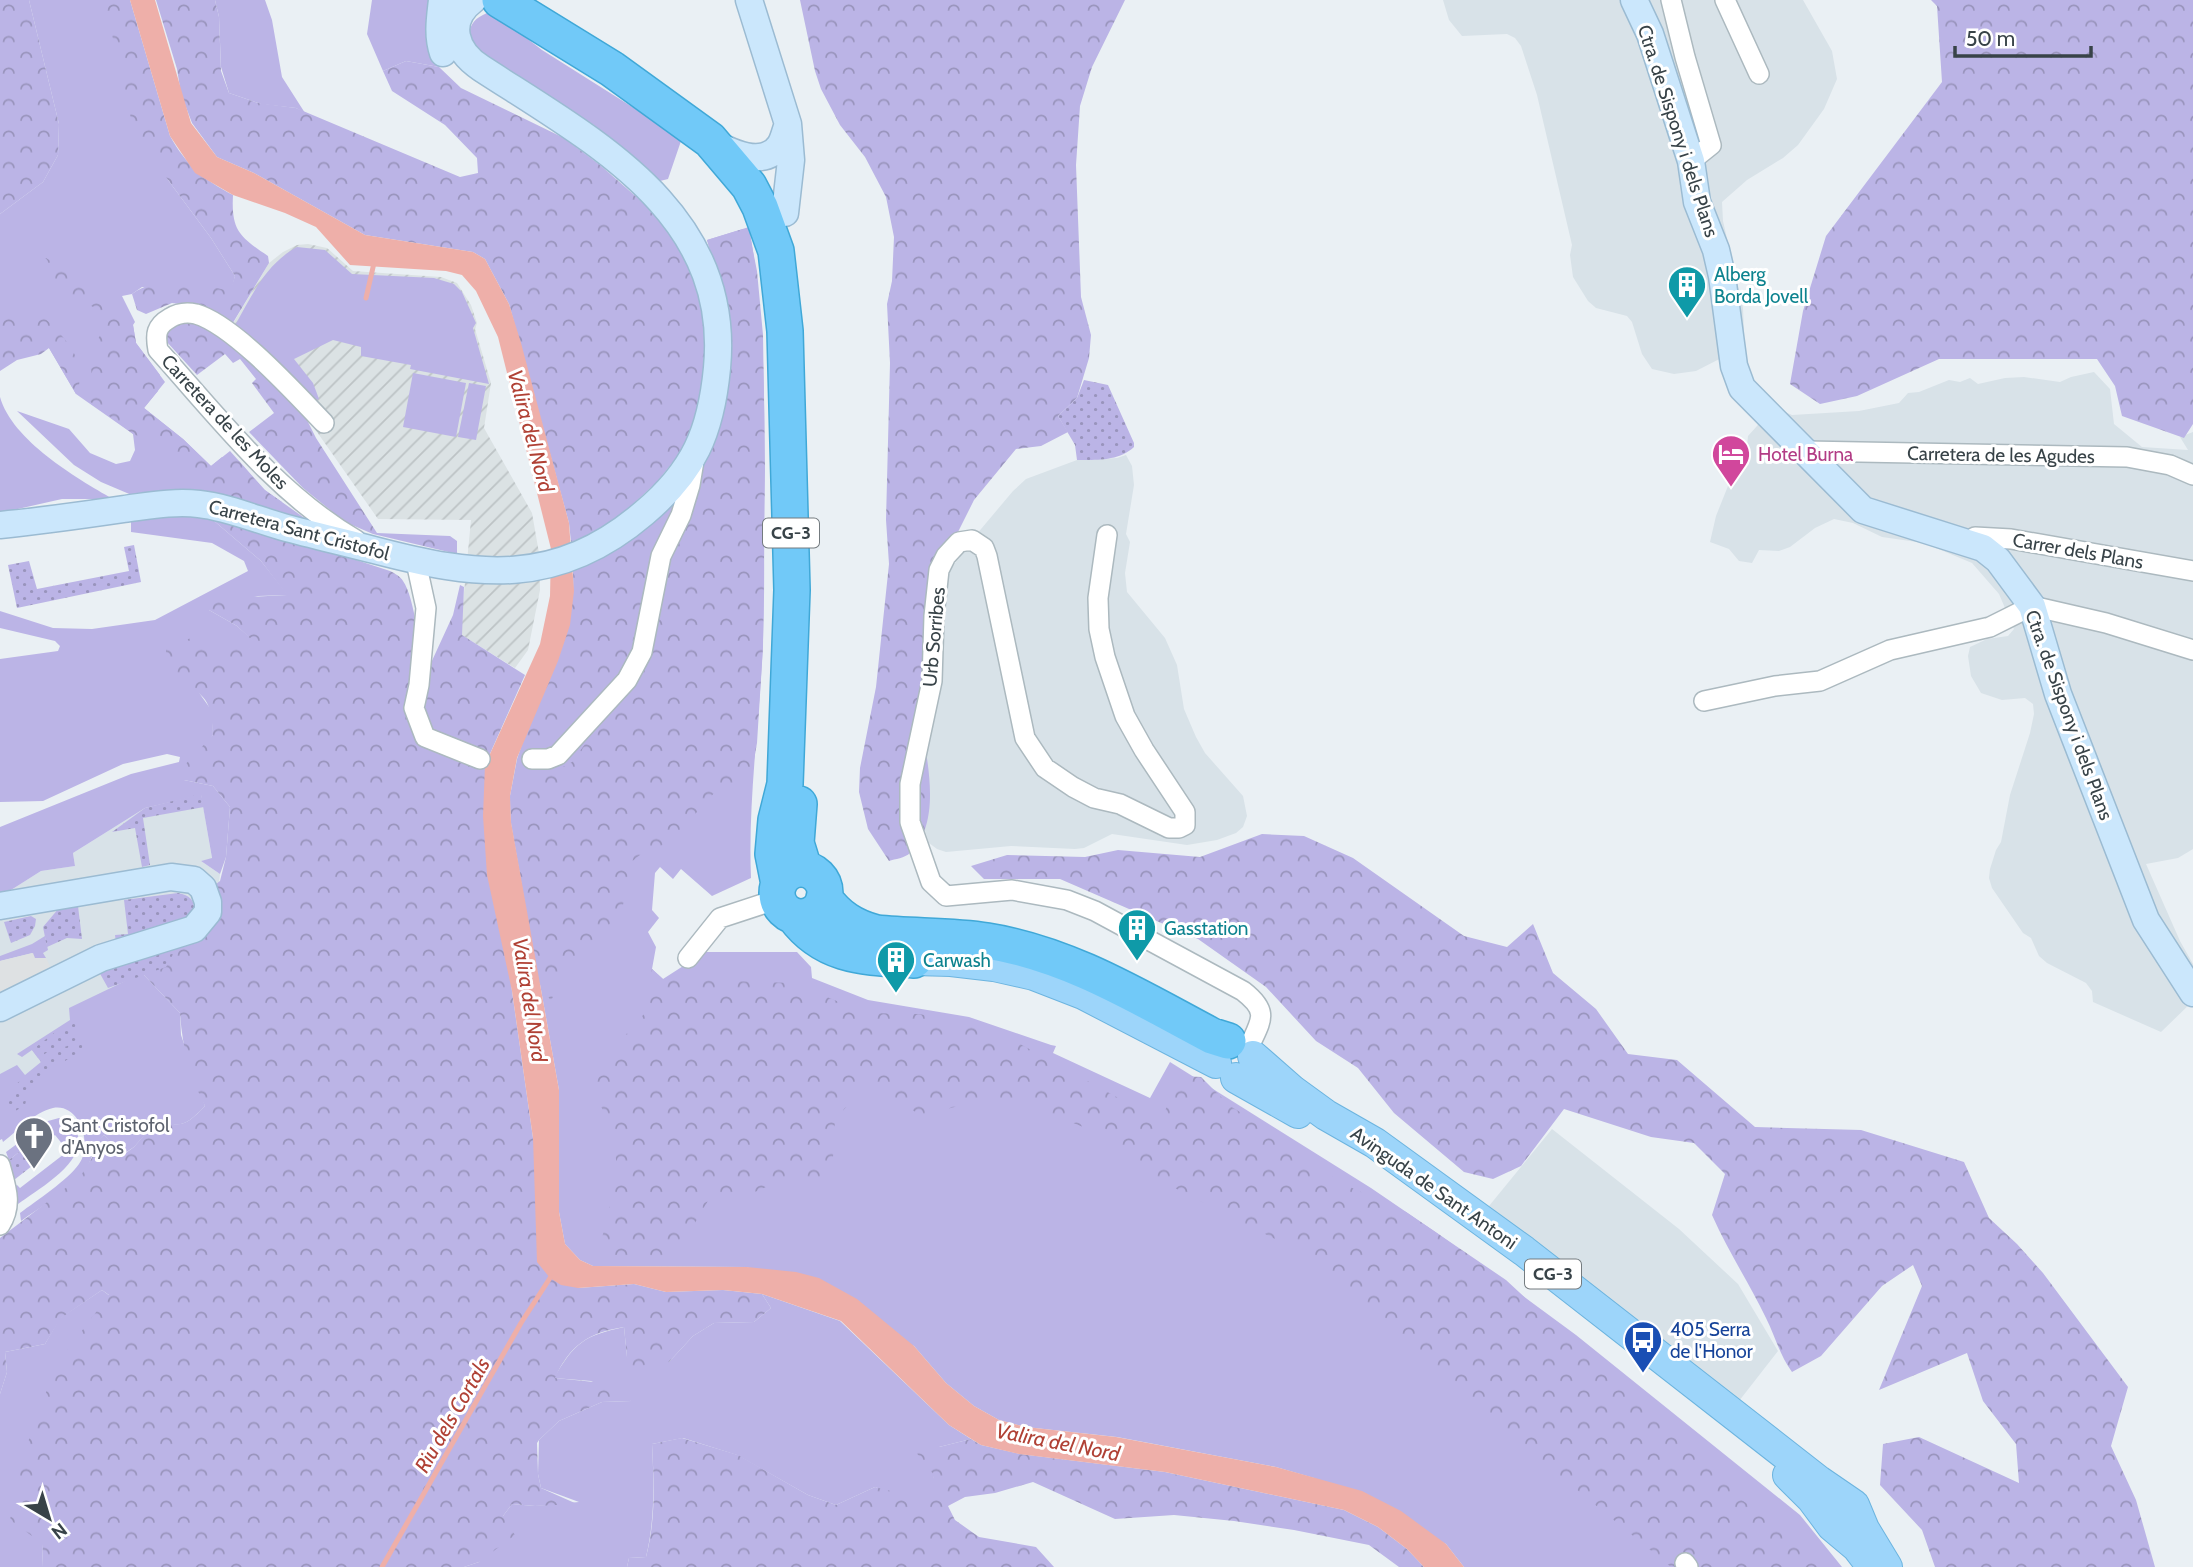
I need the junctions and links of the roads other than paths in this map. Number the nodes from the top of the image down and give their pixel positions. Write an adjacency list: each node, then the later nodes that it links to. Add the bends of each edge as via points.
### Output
1 (442, 0): 11 (main road, via 440,43 450,65 471,80)
2 (473, 0): 11 (main road, via 462,11 456,32 466,56)
3 (500, 0): 12 (highway, CG-3)
4 (542, 0): 12 (highway, CG-3, via 686,97)
5 (749, 0): 10 (main road)
6 (1634, 0): 13 (main road, Ctra. de Sispony i dels Plans, via 1650,34)
7 (1671, 0): 13 (street, via 1711,145)
8 (1725, 0): 9 (street)
9 (1759, 74)
10 (785, 115): 12 (main road, via 780,145 767,155); 14 (main road, via 791,160)
11 (585, 135): 17 (main road, via 626,167 672,214 690,238 710,281 717,314 718,363 712,412)
12 (732, 144): 14 (highway, CG-3, via 775,189); 30 (highway, CG-3, via 776,251 785,331 792,590 785,784 773,854)
13 (1691, 161): 16 (main road, Ctra. de Sispony i dels Plans, via 1697,202 1722,276 1734,366 1742,388)
14 (785, 213): 30 (highway, CG-3, via 802,293 812,546 812,639)
15 (324, 423): 22 (street, Carretera de les Moles, via 228,332 198,315 182,313 157,329 158,350 272,477 332,525)
16 (1806, 451): 18 (street, Carretera de les Agudes, via 2127,457 2170,465); 21 (main road, Ctra. de Sispony i dels Plans, via 1864,510)
17 (694, 458): 23 (main road, Carretera Sant Cristofol, via 666,495 598,546 524,570 479,572); 29 (street, via 681,514 661,556 642,652 627,680 558,755)
18 (2193, 475)
19 (0, 525): 22 (main road, Carretera Sant Cristofol, via 196,503)
20 (1107, 535): 36 (street, Urb Sorribes, via 1098,629 1125,716 1185,812 1185,825 1169,828 1120,804 1094,798 1045,768 1025,738 987,556 972,540 959,542 939,570 932,681 910,784 910,822 931,882 946,896 1012,890 1067,900 1243,991 1258,1004 1262,1020)
21 (1965, 544): 24 (street, Carrer dels Plans, via 1975,537 2011,538); 25 (main road, Ctra. de Sispony i dels Plans, via 1983,548 1998,560)
22 (375, 551): 23 (main road, Carretera Sant Cristofol)
23 (424, 563): 28 (street, via 426,608 414,708 425,737)
24 (2193, 571)
25 (2032, 606): 26 (street); 27 (street, via 1990,627 1890,650 1820,681); 34 (main road, Ctra. de Sispony i dels Plans, via 2057,694 2146,919)
26 (2193, 650)
27 (1704, 701)
28 (480, 759)
29 (532, 759)
30 (789, 892): 32 (street, via 720,918); 33 (highway, Avinguda de Sant Antoni / CG-3, via 810,935 845,953); 36 (highway, Avinguda de Sant Antoni / CG-3, via 812,871 821,879 824,898 836,914 860,929 988,941 1052,957 1101,977 1212,1036)
31 (0, 906): 35 (main road, via 172,877 194,880 208,902 208,912 194,929 101,958)
32 (688, 957)
33 (914, 960): 36 (main road, Avinguda de Sant Antoni / CG-3, via 983,965 1034,975)
34 (2193, 993)
35 (0, 1008)
36 (1236, 1057): 39 (main road, Avinguda de Sant Antoni / CG-3, via 1375,1143 1524,1251)
37 (0, 1165): 38 (street, via 8,1195)
38 (0, 1225)
39 (1842, 1515): 40 (main road, CG-3); 41 (main road, CG-3, via 1864,1529)
40 (1872, 1567)
41 (1887, 1567)

